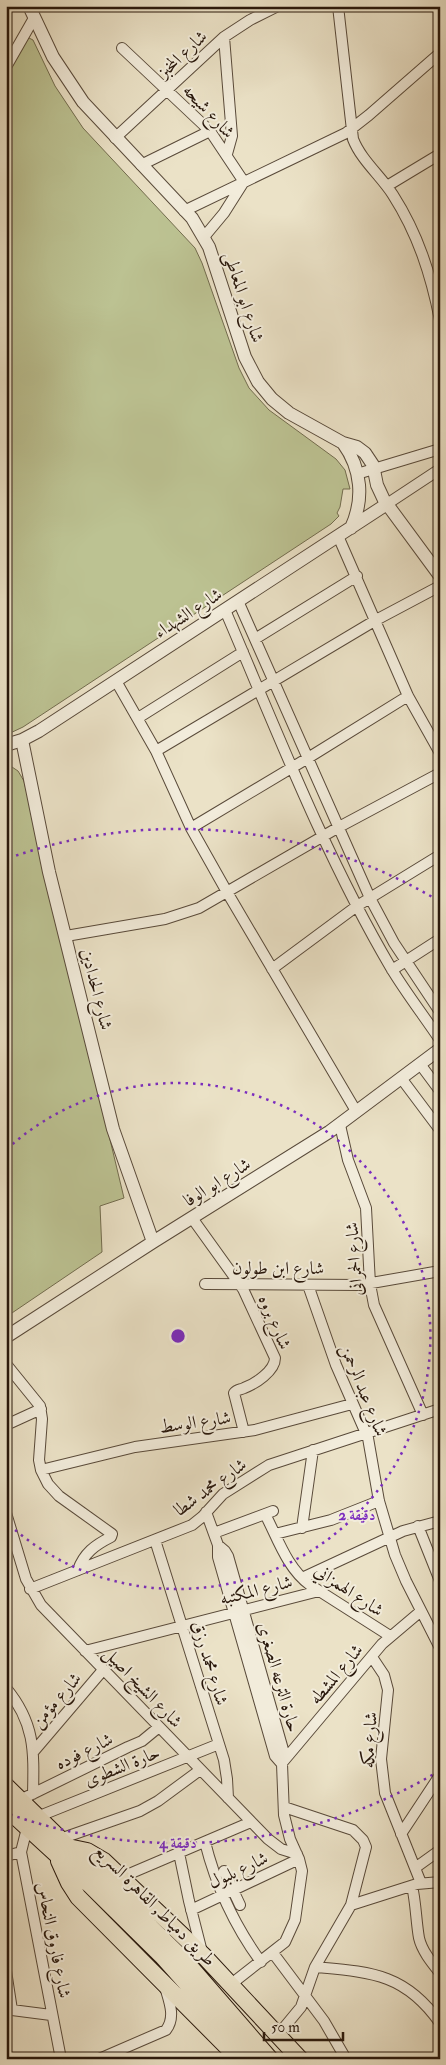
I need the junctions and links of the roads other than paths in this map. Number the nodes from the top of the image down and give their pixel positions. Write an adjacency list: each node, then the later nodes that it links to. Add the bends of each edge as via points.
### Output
1 (278, 6): 4 (street, شارع المخبز)
2 (338, 6): 9 (street)
3 (32, 12): 7 (street); 11 (street, شارع ابو المعاطى, via 71,85)
4 (224, 37): 8 (street, شارع المخبز); 12 (street, via 232,136)
5 (122, 48): 8 (street, شارع شيحه)
6 (440, 53): 9 (street)
7 (6, 67)
8 (167, 90): 10 (street, شارع شيحه); 11 (street, شارع المخبز)
9 (351, 130): 15 (street); 16 (street, via 360,152)
10 (210, 131): 12 (street, شارع شيحه); 14 (street)
11 (115, 138): 14 (street, شارع ابو المعاطى)
12 (227, 154): 15 (street, شارع شيحه)
13 (440, 154): 16 (street)
14 (141, 165): 17 (street, شارع ابو المعاطى)
15 (244, 182): 17 (street); 18 (street)
16 (387, 186): 19 (street, via 407,218 422,252)
17 (184, 210): 18 (street, شارع ابو المعاطى)
18 (204, 236): 20 (street, شارع ابو المعاطى, via 245,357 258,382 282,408)
19 (440, 320)
20 (343, 443): 22 (street, شارع ابو المعاطى, via 365,453); 24 (street)
21 (440, 449): 22 (street)
22 (373, 469): 24 (street); 25 (street, شارع ابو المعاطى)
23 (440, 469): 25 (street)
24 (357, 474): 26 (street, via 359,502)
25 (387, 504): 26 (street, شارع الشهداء); 29 (street, شارع ابو المعاطى)
26 (350, 528): 27 (street, شارع الشهداء)
27 (338, 536): 28 (street); 31 (street, شارع الشهداء)
28 (357, 576): 33 (street); 34 (street)
29 (440, 576)
30 (440, 586): 33 (street)
31 (238, 601): 32 (street, شارع الشهداء); 34 (street)
32 (224, 610): 35 (street); 36 (street, شارع الشهداء)
33 (376, 620): 37 (street); 39 (street)
34 (255, 639): 37 (street)
35 (243, 652): 38 (street); 40 (street)
36 (116, 681): 40 (street); 41 (street, شارع الشهداء)
37 (272, 681): 38 (street); 45 (street)
38 (260, 689): 43 (street); 46 (street)
39 (408, 696): 44 (street); 45 (street)
40 (138, 718): 43 (street)
41 (22, 740): 42 (street, شارع الشهداء); 55 (street, شارع الحدادين, via 49,872)
42 (6, 745)
43 (156, 751): 49 (street)
44 (440, 753)
45 (308, 758): 46 (street); 48 (street)
46 (293, 767): 49 (street); 50 (street)
47 (440, 773): 48 (street)
48 (339, 827): 50 (street); 53 (street)
49 (191, 828): 52 (street)
50 (324, 836): 52 (street); 54 (street)
51 (440, 855): 53 (street)
52 (226, 892): 55 (street, via 199,908 165,919); 58 (street)
53 (370, 898): 54 (street); 57 (street)
54 (357, 906): 58 (street); 59 (street)
55 (66, 936): 70 (street, شارع الحدادين, via 114,1129)
56 (440, 939): 57 (street)
57 (406, 961): 59 (street); 60 (street)
58 (272, 969): 66 (street)
59 (392, 970): 61 (street)
60 (440, 1012)
61 (440, 1040)
62 (440, 1049): 63 (street, شارع ابو الوفا)
63 (420, 1064): 64 (street, شارع ابو الوفا); 65 (street)
64 (401, 1078): 66 (street, شارع ابو الوفا); 68 (street)
65 (440, 1091)
66 (356, 1111): 67 (street, شارع ابو الوفا)
67 (340, 1125): 69 (street, شارع ابو الوفا); 74 (street, شارع الحمرانى, via 348,1160 366,1208)
68 (440, 1130)
69 (192, 1218): 70 (street, شارع ابو الوفا); 73 (street, شارع بروه)
70 (153, 1242): 76 (street, شارع ابو الوفا)
71 (440, 1271): 74 (street, شارع ابن طولون)
72 (205, 1284): 73 (street, شارع ابن طولون)
73 (239, 1284): 75 (street, شارع ابن طولون); 83 (street, شارع بروه, via 275,1361 272,1368 245,1388 235,1391)
74 (370, 1284): 75 (street, شارع ابن طولون); 81 (street, شارع الحمرانى, via 376,1312)
75 (308, 1285): 78 (street, شارع عبد الرحمن)
76 (6, 1337)
77 (6, 1364): 79 (street)
78 (352, 1404): 83 (street, شارع الوسط); 84 (street, شارع عبد الرحمن)
79 (41, 1409): 82 (street); 86 (street)
80 (440, 1409): 81 (street, شارع محمد شطا)
81 (423, 1415): 84 (street, شارع محمد شطا)
82 (6, 1425)
83 (244, 1432): 86 (street, شارع الوسط, via 142,1446)
84 (366, 1433): 85 (street, شارع محمد شطا); 87 (street, شارع عبد الرحمن)
85 (312, 1450): 88 (street, شارع محمد شطا, via 265,1467 223,1494); 92 (street)
86 (41, 1470): 98 (street, via 55,1492 112,1532 111,1537 90,1551)
87 (379, 1501): 92 (street); 95 (street, شارع عبد الرحمن)
88 (206, 1512): 93 (street, حارة الترعه الصغرى); 97 (street, شارع محمد شطا, via 192,1525)
89 (6, 1513): 96 (street, شارع الشيخ اصيل)
90 (440, 1521): 91 (street)
91 (418, 1526): 95 (street); 100 (street)
92 (302, 1528): 94 (street)
93 (214, 1533): 94 (street, شارع الهمزاني, via 269,1512); 104 (street, حارة الترعه الصغرى, via 218,1545 226,1553)
94 (275, 1534): 99 (street, شارع الهمزاني, via 289,1562)
95 (389, 1537): 99 (street); 103 (street, شارع عبد الرحمن)
96 (10, 1540): 101 (street, شارع الشيخ اصيل)
97 (155, 1540): 98 (street, شارع محمد شطا); 105 (street, شارع محمد رزق)
98 (78, 1570): 101 (street, شارع محمد شطا)
99 (302, 1578): 102 (street, شارع الهمزاني)
100 (440, 1582)
101 (30, 1589): 108 (street, شارع الشيخ اصيل)
102 (319, 1591): 104 (street, شارع المكتبه); 106 (street, شارع الهمزاني)
103 (421, 1611): 106 (street, شارع المشطه); 107 (street, شارع عبد الرحمن)
104 (238, 1612): 105 (street, شارع المكتبه); 116 (street, حارة الترعه الصغرى, via 284,1753)
105 (182, 1626): 108 (street, شارع المكتبه); 113 (street, شارع محمد رزق)
106 (390, 1636): 109 (street, شارع المشطه)
107 (439, 1646)
108 (85, 1651): 110 (street, شارع الشيخ اصيل)
109 (372, 1656): 116 (street, شارع المشطه); 125 (street, شارع مكه, via 384,1675 388,1690 381,1773)
110 (103, 1670): 112 (street, شارع الشيخ اصيل); 114 (street, شارع مؤمن)
111 (6, 1688): 114 (street, via 25,1718)
112 (159, 1727): 115 (street, شارع الشيخ اصيل); 121 (street, شارع فوده, via 128,1748)
113 (219, 1744): 115 (street, حارة الشطوى); 120 (street, شارع محمد رزق)
114 (34, 1751): 121 (street)
115 (188, 1757): 117 (street, شارع الشيخ اصيل); 123 (street, حارة الشطوى)
116 (282, 1764): 122 (street, حارة الترعه الصغرى)
117 (200, 1770): 120 (street, شارع الشيخ اصيل); 127 (street, via 158,1801)
118 (440, 1774): 125 (street)
119 (6, 1786): 121 (highway, طريق دمياط, القاهرة السريع)
120 (228, 1798): 124 (street, شارع الشيخ اصيل)
121 (20, 1800): 123 (highway, طريق دمياط, القاهرة السريع)
122 (284, 1806): 132 (street, حارة الترعه الصغرى, via 288,1831); 141 (street, via 353,1830 363,1840 366,1847)
123 (32, 1822): 127 (highway, طريق دمياط, القاهرة السريع); 129 (street, شارع فاروق النحاس)
124 (251, 1822): 126 (street); 132 (street, شارع الشيخ اصيل, via 276,1847)
125 (400, 1834): 133 (street, شارع مكه)
126 (205, 1842): 130 (street); 139 (street)
127 (62, 1847): 135 (highway, via 81,1848 93,1853); 149 (highway, via 66,1878 78,1897); 159 (highway, طريق دمياط, القاهرة السريع); 160 (highway, طريق دمياط, القاهرة السريع, via 186,1962)
128 (440, 1850): 133 (street)
129 (21, 1852): 131 (street); 152 (street, شارع فاروق النحاس)
130 (179, 1853): 135 (street); 142 (street)
131 (6, 1856)
132 (298, 1856): 138 (street, شارع بلبول); 143 (street, حارة الترعه الصغرى, via 302,1877 293,1928)
133 (415, 1868): 137 (street, شارع مكه)
134 (224, 1871): 138 (street)
135 (122, 1878): 144 (highway)
136 (440, 1882): 137 (street)
137 (417, 1885): 141 (street); 148 (street, شارع مكه, via 419,1940)
138 (233, 1890): 139 (street, شارع بلبول); 140 (street)
139 (222, 1895): 142 (street, شارع بلبول); 145 (street)
140 (240, 1905)
141 (351, 1905): 146 (street)
142 (191, 1910): 144 (street)
143 (273, 1953): 145 (street, حارة الترعه الصغرى); 151 (street)
144 (203, 1954): 150 (highway)
145 (261, 1962): 150 (street, حارة الترعه الصغرى)
146 (315, 1967): 151 (street); 153 (street, via 389,1978 414,1995)
147 (6, 1971): 152 (street, via 12,2010)
148 (440, 1973)
149 (165, 1984): 157 (street, via 172,2016 166,2030); 158 (highway)
150 (230, 1985): 154 (highway)
151 (305, 1998): 154 (street, via 295,2016); 162 (street, via 324,2021)
152 (51, 2015): 156 (street, شارع فاروق النحاس)
153 (440, 2023)
154 (277, 2036): 161 (highway)
155 (440, 2056): 163 (street)
156 (61, 2059)
157 (98, 2059)
158 (239, 2059)
159 (254, 2059)
160 (270, 2059)
161 (300, 2059)
162 (346, 2059)
163 (436, 2059)

